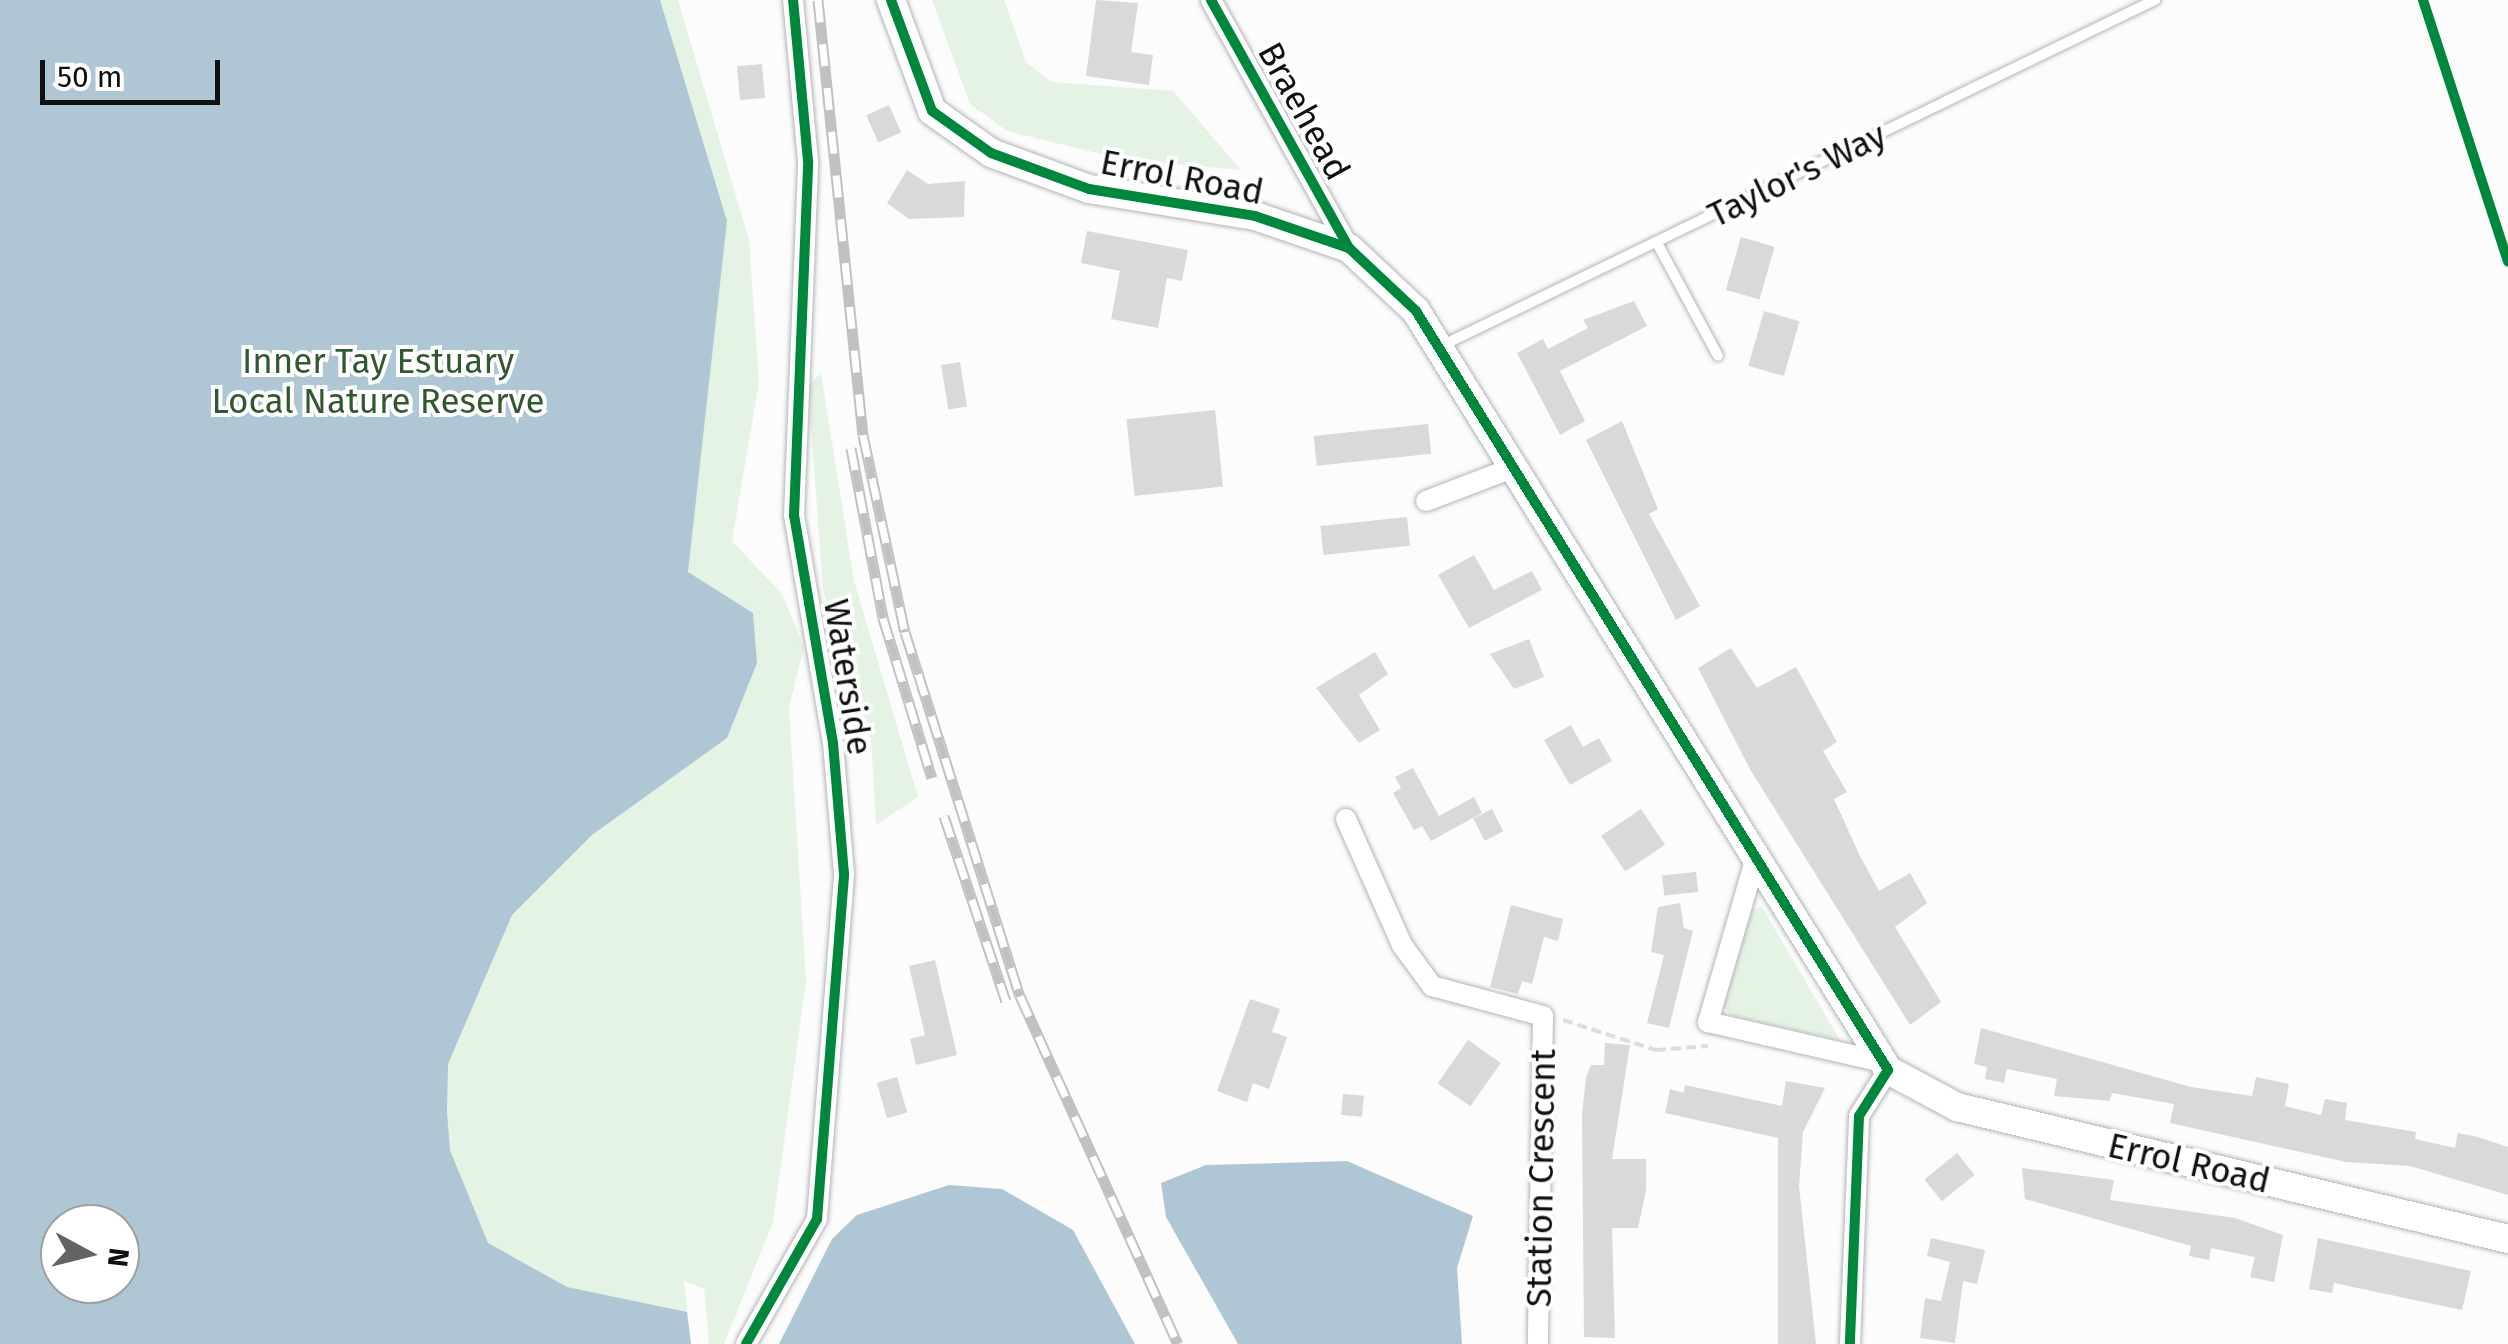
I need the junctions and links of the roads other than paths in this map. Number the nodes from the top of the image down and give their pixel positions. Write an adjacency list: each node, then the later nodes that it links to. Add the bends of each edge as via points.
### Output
1 (792, 0): 17 (street, Waterside, via 808,161 794,516 833,743 844,874 817,1219)
2 (891, 0): 6 (street, Errol Road, via 932,111 991,153 1089,189 1256,216)
3 (1211, 0): 6 (street, Braehead)
4 (2156, 0): 5 (lane, Taylor's Way)
5 (1657, 243): 7 (lane, Taylor's Way); 8 (lane)
6 (1349, 248): 7 (street, Errol Road, via 1416,311)
7 (1438, 347): 9 (street, Errol Road)
8 (1718, 356)
9 (1480, 420): 10 (street, Errol Road); 12 (lane, via 1496,420 1644,656)
10 (1508, 470): 11 (street); 12 (street, Errol Road)
11 (1426, 501)
12 (1633, 670): 14 (street, Errol Road)
13 (1346, 819): 18 (street, Station Crescent, via 1402,944 1432,986 1544,1016)
14 (1754, 864): 15 (street, Errol Road); 15 (street, Errol Road, via 1708,1022)
15 (1886, 1066): 16 (street, Errol Road, via 1958,1108); 19 (street, via 1859,1116)
16 (2508, 1239)
17 (746, 1344)
18 (1538, 1344)
19 (1850, 1344)

